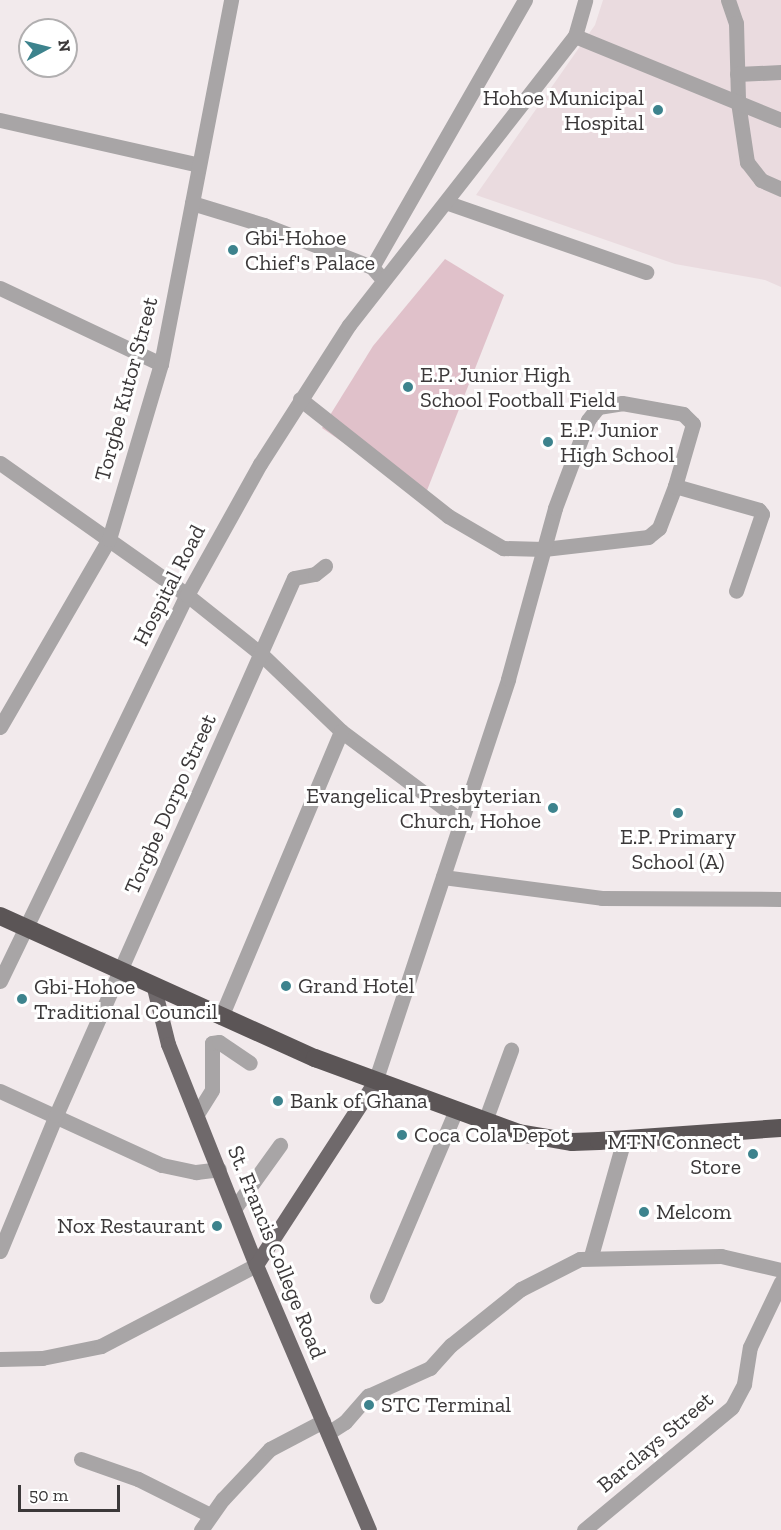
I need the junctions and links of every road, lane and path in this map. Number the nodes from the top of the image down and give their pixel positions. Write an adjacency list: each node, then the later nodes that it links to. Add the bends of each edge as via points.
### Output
1 (231, 0): 11 (street, Torgbe Kutor Street)
2 (585, 0): 5 (street)
3 (728, 0): 7 (street, via 736,23)
4 (518, 3): 15 (street)
5 (575, 36): 8 (street); 14 (street, Hospital Road)
6 (781, 72): 7 (street)
7 (737, 74): 8 (street)
8 (738, 102): 10 (street); 12 (street, via 747,162 761,180)
9 (0, 120): 11 (street)
10 (781, 120)
11 (199, 165): 13 (street, Torgbe Kutor Street)
12 (781, 189)
13 (192, 203): 15 (street, via 264,225); 19 (street, Torgbe Kutor Street)
14 (448, 203): 16 (street); 17 (street, Hospital Road)
15 (372, 267): 17 (street)
16 (646, 272)
17 (385, 282): 20 (street, Hospital Road, via 349,325)
18 (0, 288): 19 (street)
19 (161, 364): 23 (street, Torgbe Kutor Street)
20 (300, 399): 24 (street, via 472,532 504,548); 27 (street, Hospital Road)
21 (0, 463): 23 (street)
22 (675, 486): 24 (street, via 659,528 648,537); 24 (street, via 693,424 690,420 682,414 608,402 588,420); 26 (street, via 762,514)
23 (109, 538): 27 (street); 29 (street, Torgbe Kutor Street)
24 (544, 549): 31 (street, via 508,679)
25 (325, 566): 28 (street, Torgbe Dorpo Street, via 315,574 294,578)
26 (736, 591)
27 (187, 595): 28 (street); 35 (street, Hospital Road)
28 (261, 654): 30 (street); 36 (street, Torgbe Dorpo Street)
29 (0, 727)
30 (341, 731): 31 (street); 39 (street)
31 (460, 820): 32 (street)
32 (443, 877): 33 (street, via 602,898); 42 (street)
33 (781, 899)
34 (0, 916): 35 (highway)
35 (26, 929): 36 (highway); 37 (street, Hospital Road)
36 (120, 972): 38 (highway); 46 (street, Torgbe Dorpo Street)
37 (0, 981)
38 (154, 988): 39 (highway); 45 (main road, St. Francis College Road, via 168,1044)
39 (221, 1017): 42 (highway)
40 (511, 1050): 47 (street)
41 (250, 1063): 45 (street, via 219,1042 212,1043 212,1090)
42 (375, 1082): 44 (highway); 55 (main road)
43 (0, 1091): 46 (street)
44 (456, 1110): 47 (highway); 58 (street)
45 (197, 1114): 51 (main road, St. Francis College Road)
46 (56, 1115): 51 (street, via 162,1165 196,1172); 53 (street, Torgbe Dorpo Street)
47 (485, 1121): 49 (highway, via 546,1139)
48 (781, 1128): 49 (highway)
49 (624, 1139): 54 (street)
50 (280, 1145): 52 (street)
51 (219, 1169): 52 (main road, St. Francis College Road)
52 (234, 1209): 55 (main road, St. Francis College Road)
53 (0, 1251)
54 (591, 1256): 56 (street, via 721,1256); 60 (street, via 521,1289 451,1345 430,1368 368,1396 345,1422)
55 (256, 1265): 59 (street, via 101,1346 42,1358); 60 (main road, St. Francis College Road)
56 (781, 1270)
57 (781, 1282): 65 (street, Barclays Street, via 750,1347 744,1384 732,1407)
58 (377, 1296)
59 (0, 1359)
60 (325, 1427): 62 (street, via 270,1449); 64 (main road, St. Francis College Road)
61 (81, 1459): 62 (street, via 138,1479)
62 (210, 1515): 63 (street)
63 (201, 1530)
64 (369, 1530)
65 (584, 1530)

